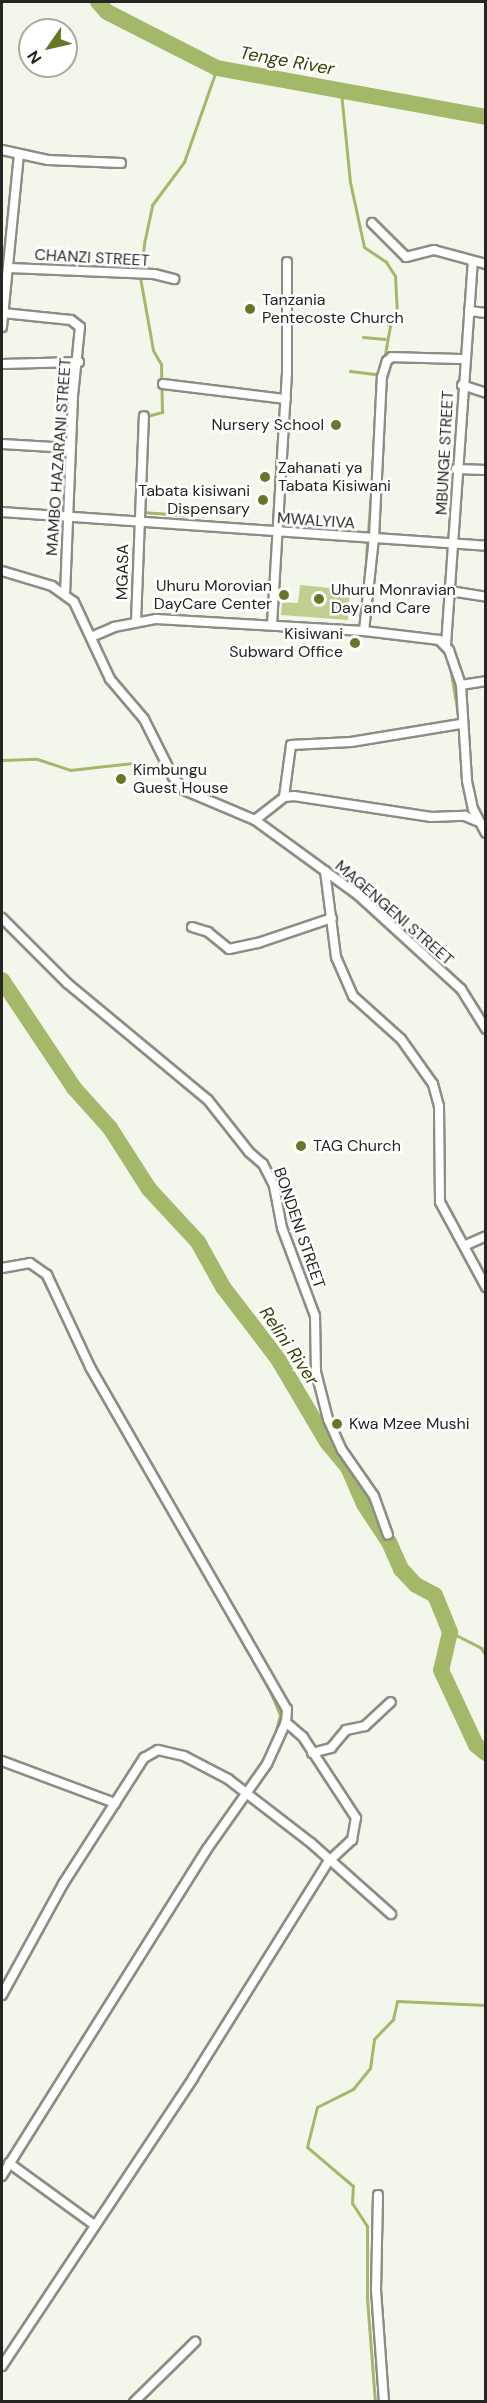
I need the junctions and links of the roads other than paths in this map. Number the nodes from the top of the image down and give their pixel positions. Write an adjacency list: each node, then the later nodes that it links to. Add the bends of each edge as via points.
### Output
1 (2, 150): 2 (street)
2 (19, 154): 3 (street, via 48,160); 8 (street)
3 (121, 163)
4 (372, 223): 6 (street, via 408,258 434,250)
5 (287, 262): 20 (street)
6 (473, 262): 7 (street); 10 (street, MBUNGE STREET)
7 (486, 264)
8 (9, 268): 9 (street, CHANZI STREET, via 141,273); 11 (street)
9 (174, 279)
10 (469, 311): 12 (street); 14 (street, MBUNGE STREET)
11 (3, 313): 13 (street); 15 (street, MAMBO HAZARANI STREET, via 78,324)
12 (486, 313)
13 (2, 327)
14 (465, 359): 18 (street, MBUNGE STREET); 30 (street, via 392,357 387,361 378,434)
15 (79, 362): 16 (street); 23 (street, MAMBO HAZARANI STREET)
16 (2, 364)
17 (163, 384): 20 (street)
18 (462, 385): 19 (street); 24 (street, MBUNGE STREET)
19 (486, 393)
20 (286, 399): 29 (street)
21 (144, 416): 28 (street, MGASA)
22 (2, 444): 23 (street)
23 (70, 448): 27 (street, MAMBO HAZARANI STREET)
24 (456, 469): 25 (street); 31 (street, MBUNGE STREET)
25 (486, 470)
26 (2, 512): 27 (street, MWALYIVA)
27 (66, 515): 28 (street, MWALYIVA); 35 (street, MAMBO HAZARANI STREET)
28 (138, 520): 29 (street, MWALYIVA); 37 (street, MGASA)
29 (278, 532): 30 (street, MWALYIVA); 38 (street)
30 (374, 538): 31 (street, MWALYIVA); 39 (street)
31 (455, 545): 32 (street, MWALYIVA); 34 (street, MBUNGE STREET)
32 (486, 546)
33 (2, 571): 35 (street)
34 (450, 591): 36 (street); 41 (street, MBUNGE STREET)
35 (65, 592): 40 (street, MAGENGENI STREET)
36 (486, 597)
37 (136, 622): 38 (street); 40 (street)
38 (272, 625): 39 (street)
39 (364, 631): 41 (street, via 414,636)
40 (91, 637): 46 (street, MAGENGENI STREET, via 110,679 144,719 180,785 192,795)
41 (446, 645): 43 (street)
42 (486, 681): 43 (street)
43 (461, 685): 44 (street)
44 (461, 724): 45 (street, via 351,742 291,745); 47 (street, via 467,781)
45 (284, 797): 46 (street); 47 (street, via 447,818 465,816)
46 (255, 820): 49 (street, MAGENGENI STREET)
47 (477, 821): 48 (street)
48 (486, 833)
49 (325, 871): 51 (street); 53 (street, MAGENGENI STREET, via 358,895 461,989)
50 (2, 918): 58 (street, BONDENI STREET, via 67,983 208,1100 263,1164 274,1186 282,1228 315,1316 316,1372 328,1419 342,1450 374,1496)
51 (332, 918): 52 (street, via 229,949 208,932); 55 (street, via 336,957 353,996 401,1039 433,1083 439,1106 440,1202)
52 (192, 927)
53 (486, 1029)
54 (486, 1236): 55 (street)
55 (466, 1245): 57 (street)
56 (2, 1268): 60 (street, via 30,1263 47,1275 90,1367 282,1699 287,1709)
57 (486, 1287)
58 (388, 1535)
59 (391, 1702): 61 (street, via 364,1726 346,1730 331,1748)
60 (286, 1722): 61 (street, via 303,1737); 63 (street, via 267,1764)
61 (312, 1753): 65 (street, via 356,1818 352,1840)
62 (2, 1761): 64 (street)
63 (244, 1793): 64 (street, via 216,1771 158,1750 144,1758); 65 (street, via 311,1843); 68 (street)
64 (116, 1803): 67 (street, via 63,1884)
65 (328, 1862): 66 (street); 71 (street, via 193,2078)
66 (391, 1914)
67 (2, 1995)
68 (9, 2163): 69 (street); 71 (street)
69 (2, 2176)
70 (378, 2194): 75 (street, via 376,2290)
71 (93, 2224): 73 (street)
72 (195, 2342): 74 (street)
73 (2, 2366)
74 (134, 2402)
75 (384, 2402)

